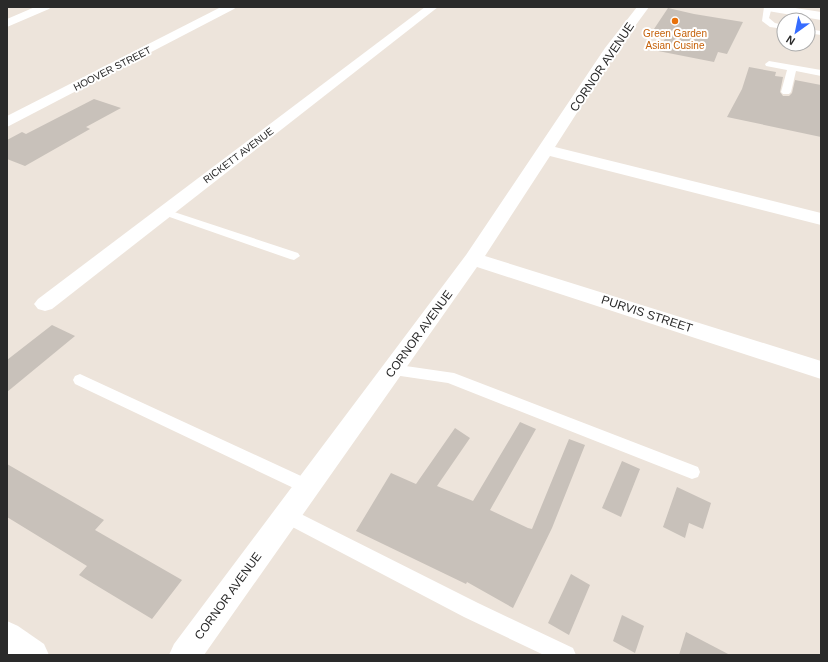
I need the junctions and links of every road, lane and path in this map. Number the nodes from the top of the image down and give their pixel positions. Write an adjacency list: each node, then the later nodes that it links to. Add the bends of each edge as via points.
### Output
1 (45, 7): 7 (street)
2 (230, 7): 13 (street, HOOVER STREET)
3 (432, 7): 15 (street, RICKETT AVENUE)
4 (643, 7): 14 (street, CORNOR AVENUE, via 610,51)
5 (768, 7): 6 (street); 8 (lane, via 765,19)
6 (821, 16)
7 (7, 23)
8 (776, 26)
9 (769, 64): 10 (lane)
10 (792, 69): 11 (lane); 12 (lane)
11 (821, 73)
12 (786, 92)
13 (7, 122)
14 (546, 150): 16 (street); 18 (street, CORNOR AVENUE)
15 (164, 212): 17 (lane); 19 (street, RICKETT AVENUE)
16 (821, 219)
17 (294, 256)
18 (473, 259): 20 (street, CORNOR AVENUE); 21 (street, PURVIS STREET)
19 (44, 304)
20 (392, 370): 23 (lane, via 449,377); 24 (street, CORNOR AVENUE)
21 (821, 370)
22 (80, 380): 24 (lane)
23 (692, 472)
24 (308, 487): 25 (street, CORNOR AVENUE)
25 (287, 515): 28 (street, CORNOR AVENUE); 29 (lane, via 471,610)
26 (7, 637): 27 (street)
27 (33, 655)
28 (185, 655)
29 (566, 655)

